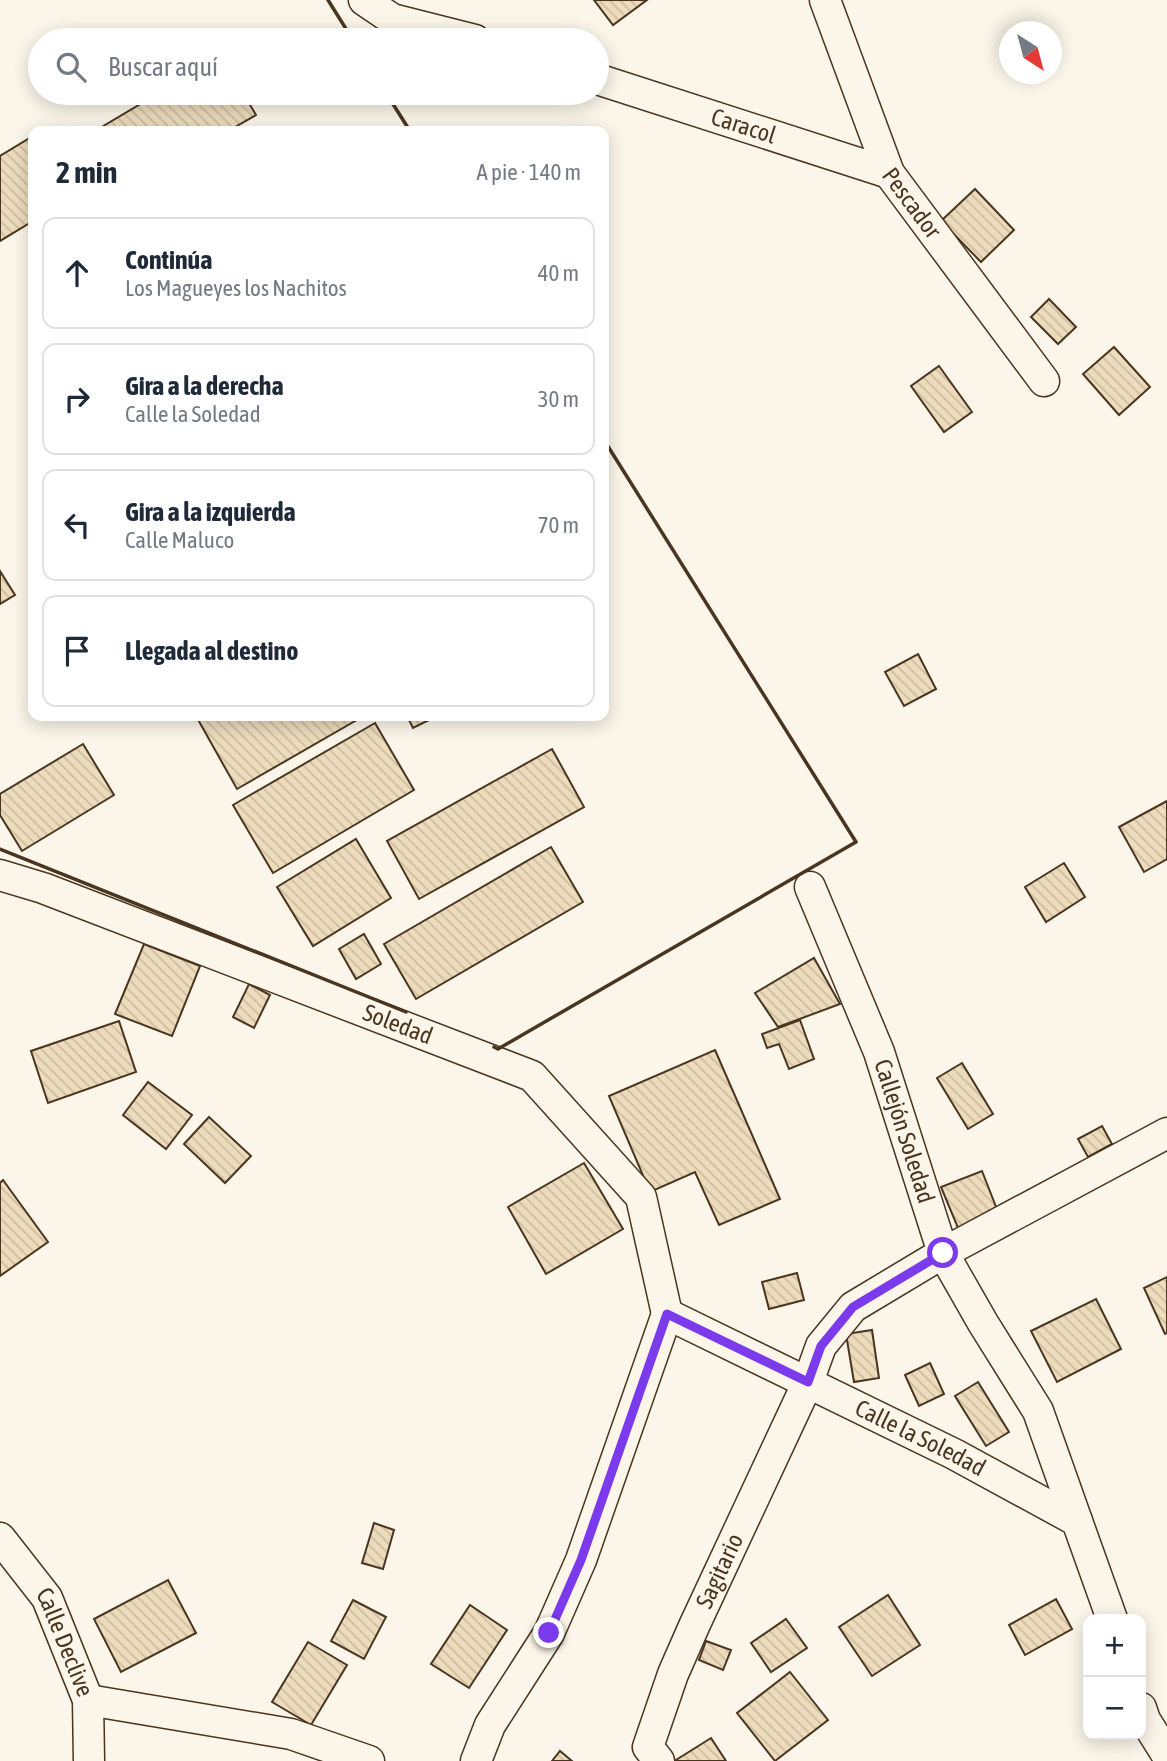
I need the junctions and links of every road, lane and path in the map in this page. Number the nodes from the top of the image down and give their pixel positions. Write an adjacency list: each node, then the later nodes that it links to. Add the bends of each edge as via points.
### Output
1 (363, 0): 3 (street, via 392,19)
2 (825, 0): 5 (street, Pescador)
3 (428, 28)
4 (609, 83): 5 (street, Caracol)
5 (889, 173): 6 (street, Pescador)
6 (1044, 381)
7 (0, 876): 11 (street, Soledad, via 43,888 532,1076 641,1197)
8 (810, 887): 10 (street, Callejón Soledad, via 879,1052)
9 (1167, 1133): 10 (street, Sagitario)
10 (943, 1253): 12 (street, Sagitario, via 853,1307 821,1346); 13 (street, Callejón Soledad, via 1038,1411)
11 (667, 1314): 12 (street, Calle la Soledad); 22 (street, via 581,1560 549,1633 491,1725)
12 (808, 1382): 13 (street, Calle la Soledad); 19 (street, Sagitario, via 673,1675)
13 (1077, 1521): 15 (street)
14 (0, 1538): 16 (street, Calle Declive, via 47,1598)
15 (1110, 1614)
16 (88, 1700): 20 (street, Calle Declive); 21 (street, via 291,1734)
17 (1146, 1723): 18 (street)
18 (1167, 1755)
19 (647, 1756)
20 (89, 1761)
21 (369, 1761)
22 (476, 1761)

